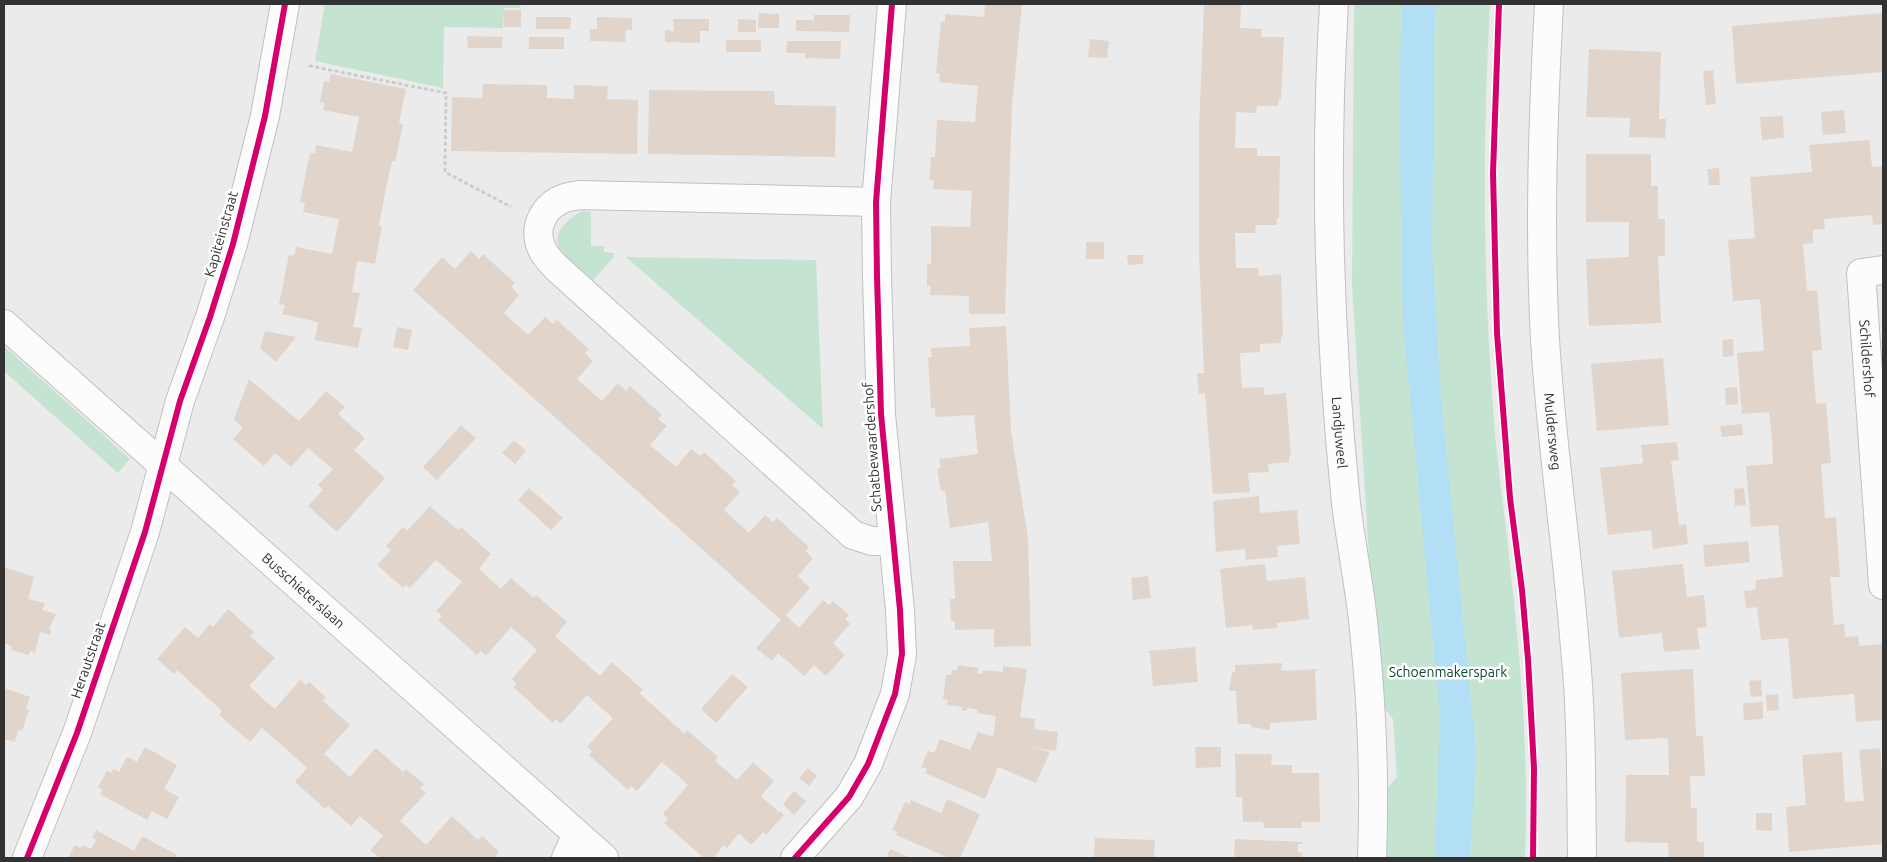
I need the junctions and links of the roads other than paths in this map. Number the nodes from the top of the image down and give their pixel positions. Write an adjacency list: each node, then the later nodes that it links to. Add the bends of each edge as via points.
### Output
1 (286, 4): 8 (street, Kapiteinstraat, via 265,116 233,244 180,401)
2 (892, 4): 5 (street, Schatbewaardershof)
3 (1334, 4): 15 (street, Landjuweel, via 1329,128 1333,329 1346,503 1369,681 1374,808)
4 (1549, 4): 16 (street, Muldersweg, via 1542,129 1542,273 1550,404 1576,649)
5 (876, 202): 9 (street, Schatbewaardershof, via 881,414); 9 (street, via 580,196 555,203 540,222 538,235 542,249 559,270 853,535 872,541)
6 (1883, 270): 10 (street, Schildershof, via 1862,273)
7 (4, 324): 8 (street, Busschieterslaan)
8 (163, 466): 11 (street, Busschieterslaan); 12 (street, Herautstraat, via 145,532 77,734)
9 (893, 541): 14 (street, Schatbewaardershof, via 902,654 895,694 868,764 849,797)
10 (1883, 585)
11 (572, 846): 13 (street, Busschieterslaan)
12 (27, 858)
13 (604, 858)
14 (795, 858)
15 (1372, 858)
16 (1582, 858)

